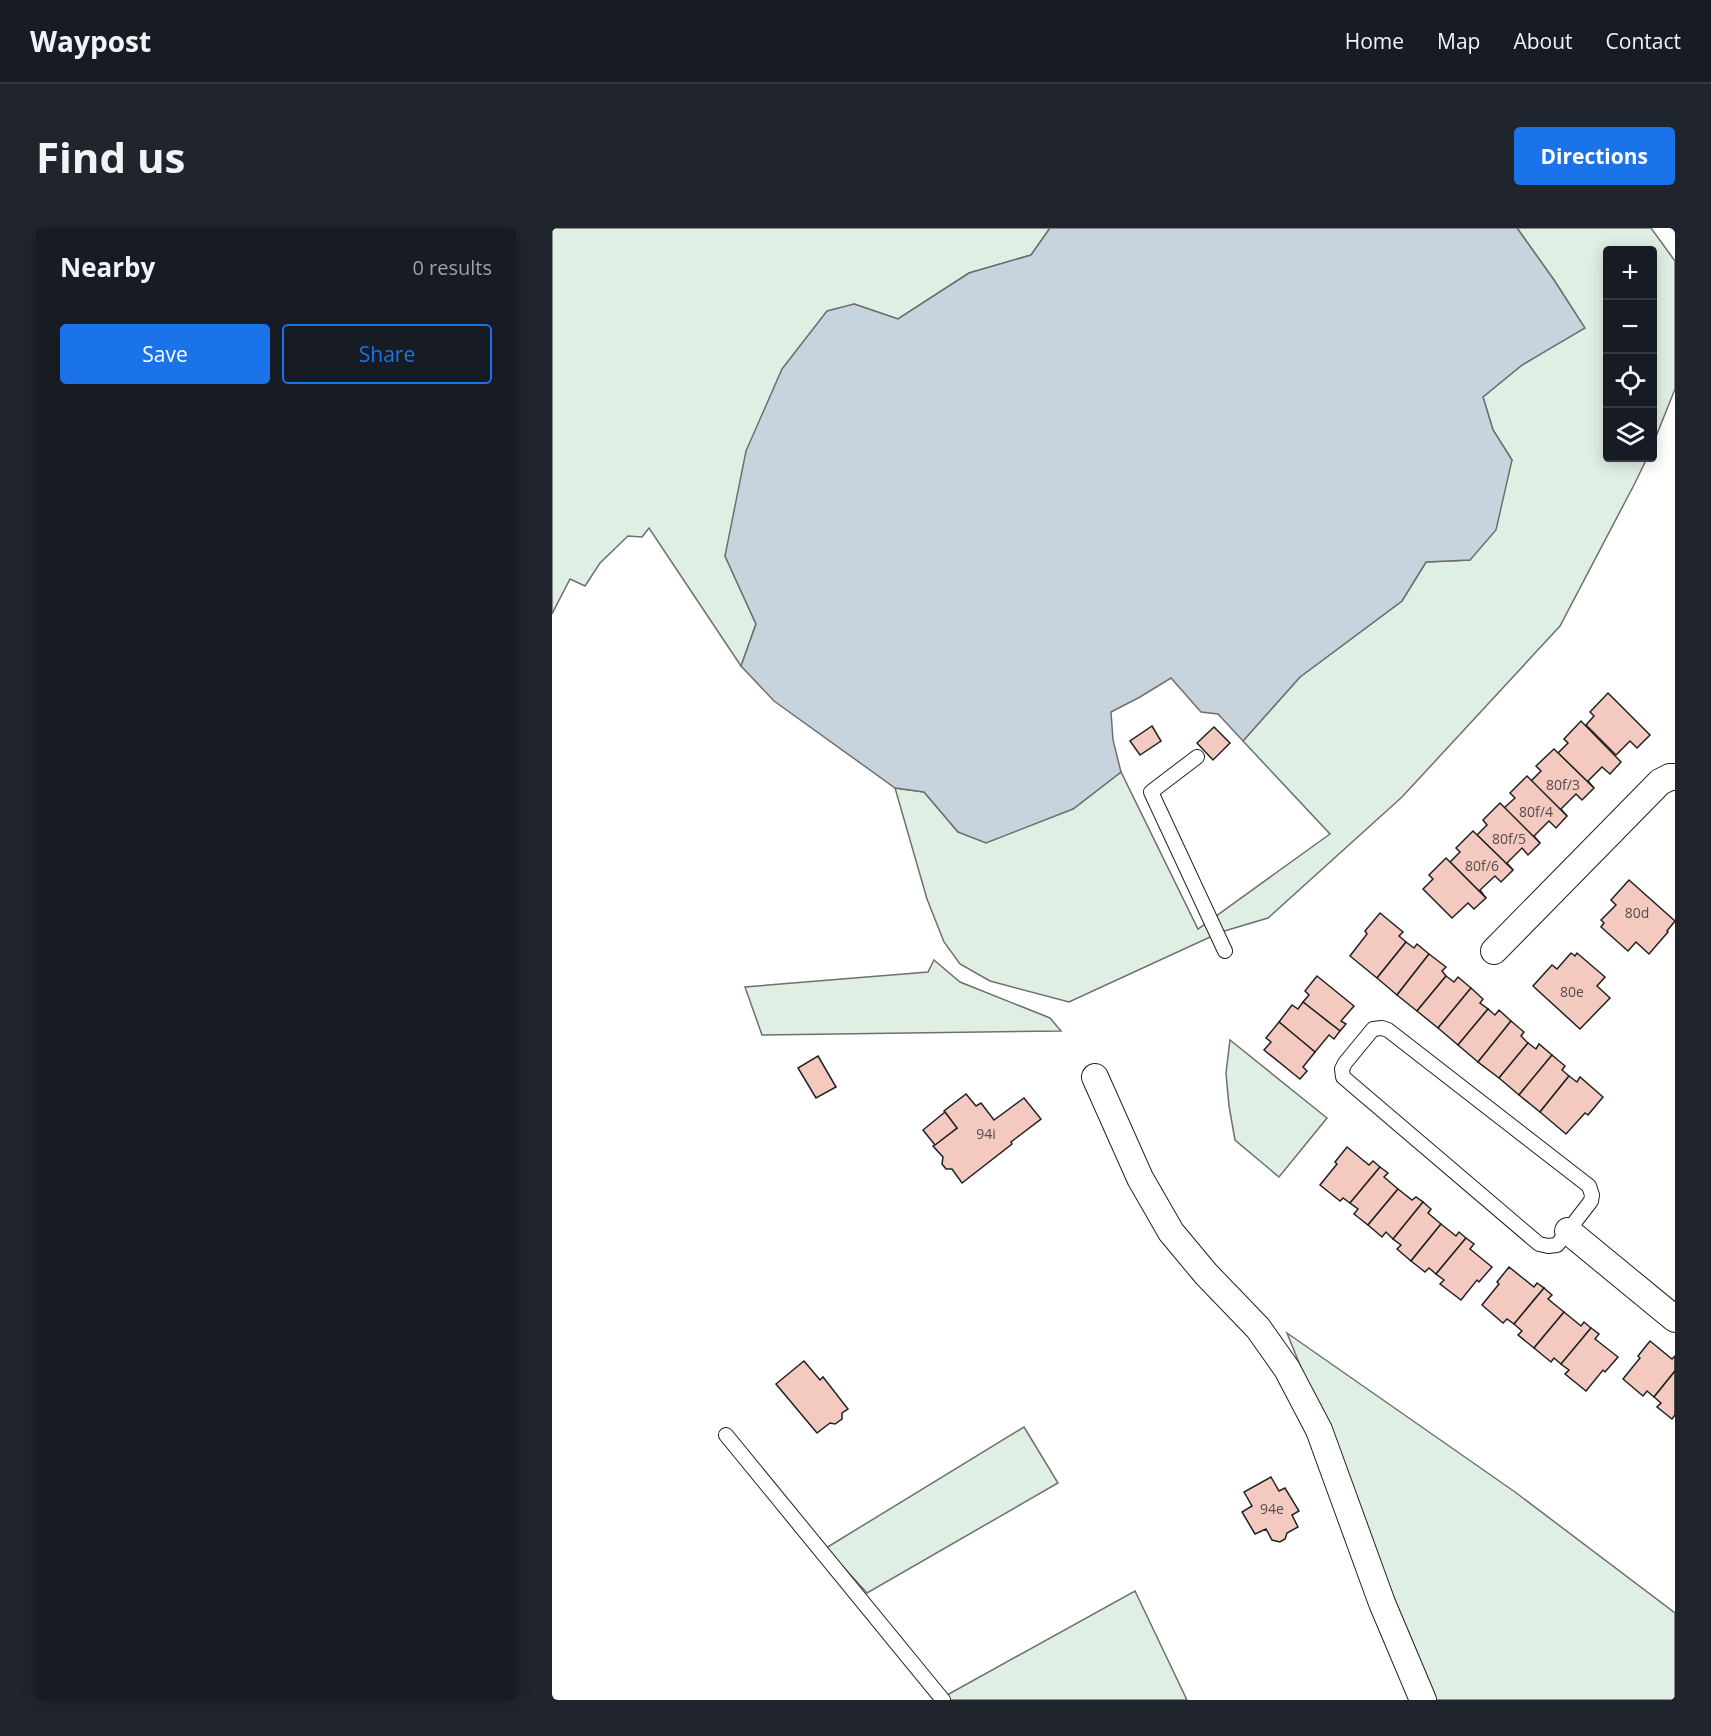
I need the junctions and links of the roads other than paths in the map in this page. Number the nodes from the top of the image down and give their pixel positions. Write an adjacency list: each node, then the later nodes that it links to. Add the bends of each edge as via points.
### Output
1 (1197, 757): 3 (lane, via 1151,792)
2 (1675, 777): 4 (street, via 1660,782)
3 (1225, 951)
4 (1494, 951)
5 (1095, 1077): 10 (street, via 1140,1178 1171,1232 1258,1328 1287,1369 1319,1430 1382,1603)
6 (1568, 1231): 6 (lane, via 1591,1201 1589,1186 1388,1030 1373,1029 1345,1063 1343,1077 1539,1244 1557,1245); 7 (street)
7 (1675, 1319)
8 (726, 1435): 9 (lane)
9 (943, 1700)
10 (1423, 1700)

